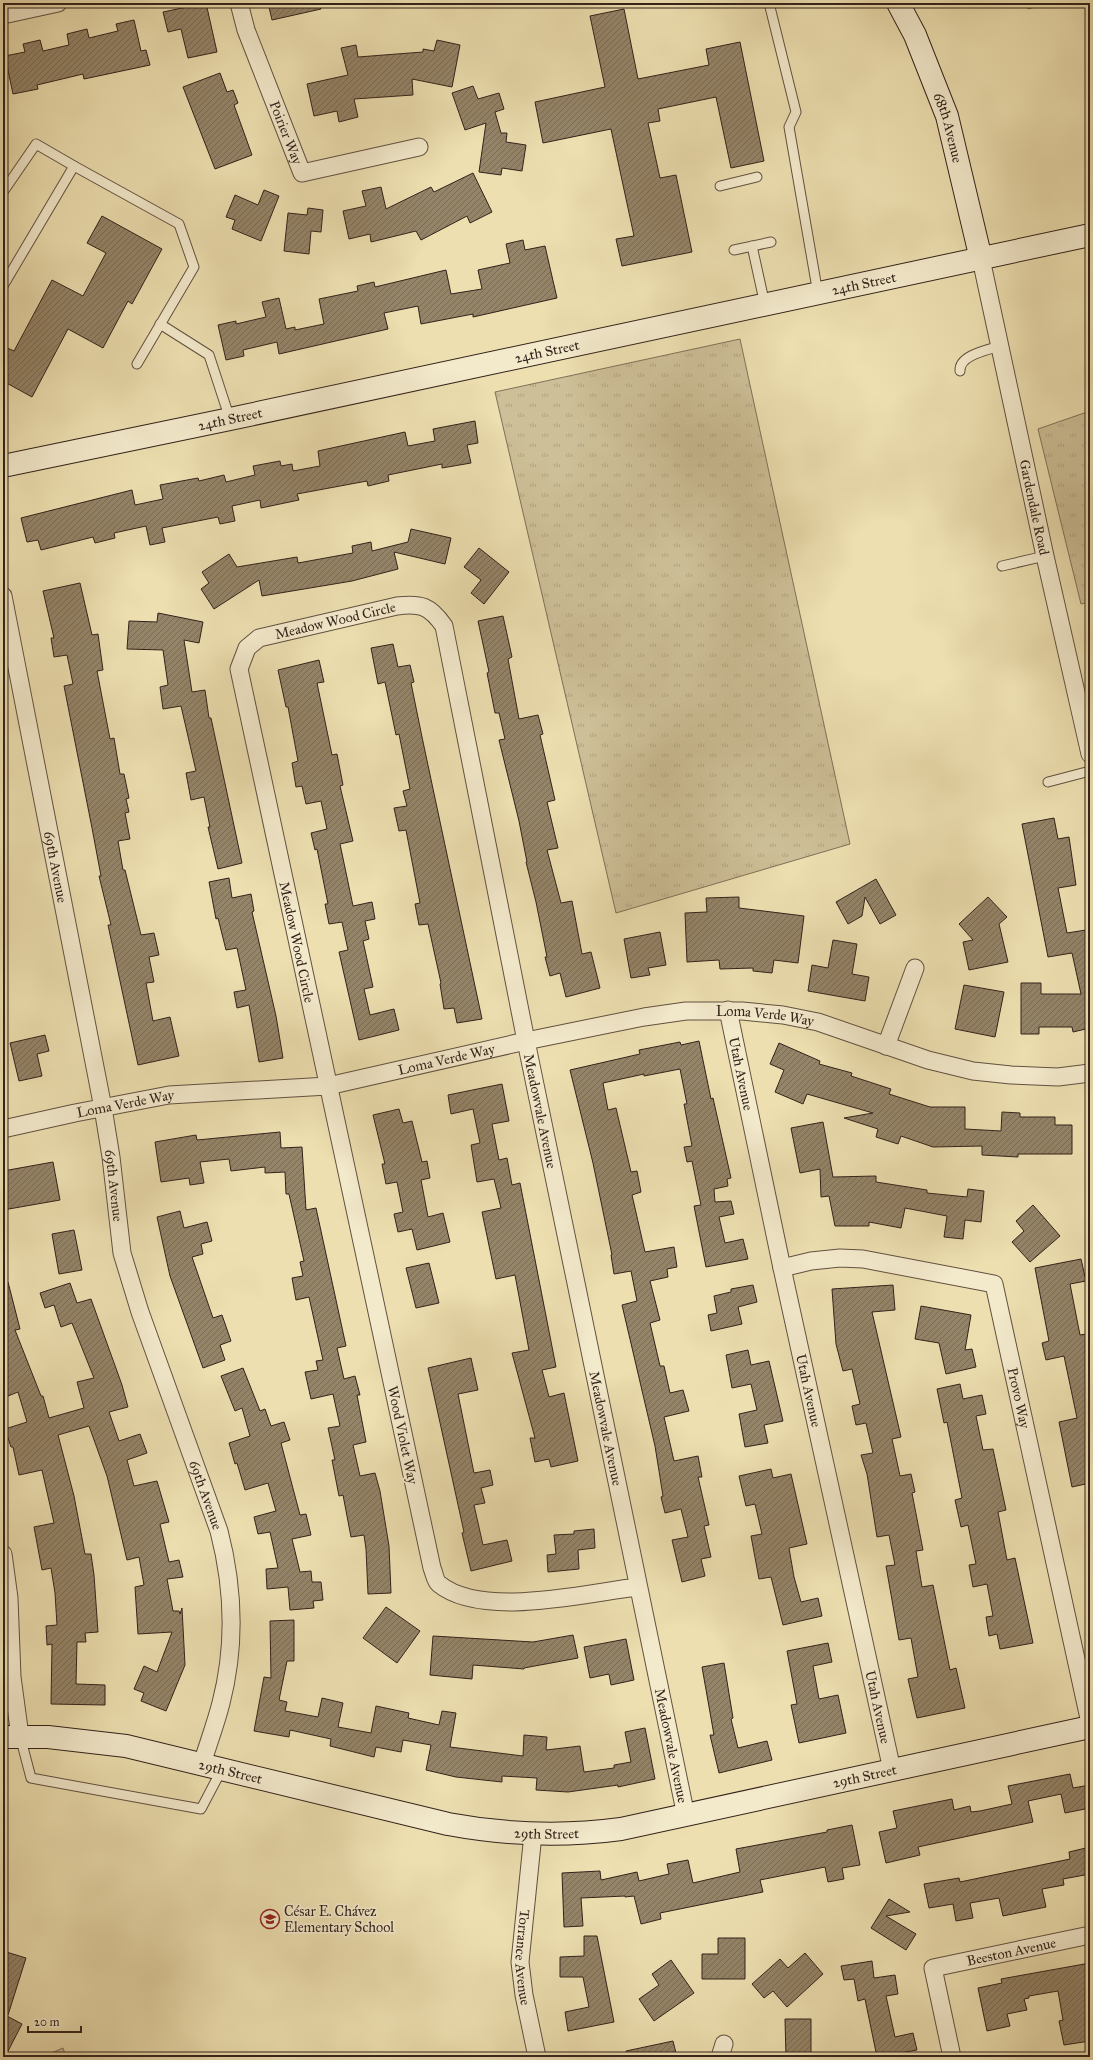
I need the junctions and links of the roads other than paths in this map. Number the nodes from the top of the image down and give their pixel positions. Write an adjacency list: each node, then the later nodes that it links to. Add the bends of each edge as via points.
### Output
1 (58, 3): 5 (street)
2 (239, 3): 6 (street, Poirier Way, via 246,30 302,173)
3 (769, 3): 17 (lane, via 796,112 789,127)
4 (898, 3): 15 (street, 68th Avenue, via 915,35 947,116)
5 (3, 15)
6 (419, 147)
7 (74, 166): 10 (lane, via 36,144); 16 (lane); 19 (lane, via 178,224 194,267)
8 (757, 177): 9 (lane)
9 (720, 186)
10 (3, 192)
11 (1090, 235): 15 (street, 24th Street)
12 (771, 242): 13 (lane)
13 (752, 246): 14 (lane); 18 (lane)
14 (734, 250)
15 (981, 259): 17 (street, 24th Street); 20 (street, Gardendale Road)
16 (3, 286)
17 (818, 294): 18 (street, 24th Street)
18 (765, 305): 23 (street, 24th Street)
19 (160, 324): 21 (lane); 23 (lane, via 209,355)
20 (1000, 346): 22 (lane, via 968,358 963,362); 25 (street, Gardendale Road)
21 (137, 364)
22 (960, 371)
23 (230, 420): 24 (street, 24th Street)
24 (3, 466)
25 (1045, 556): 26 (lane); 28 (street, Gardendale Road)
26 (1002, 566)
27 (3, 596): 37 (street, 69th Avenue)
28 (1090, 754)
29 (1090, 772): 30 (lane)
30 (1048, 782)
31 (915, 968): 34 (street)
32 (728, 1010): 33 (street, Loma Verde Way, via 686,1011 644,1017); 34 (street, Loma Verde Way, via 783,1015 818,1022); 39 (street, Utah Avenue)
33 (526, 1042): 36 (street, Loma Verde Way); 36 (street, Meadow Wood Circle, via 444,626 435,614 416,604 390,608 259,638 247,648 239,669); 41 (street, Meadowvale Avenue)
34 (886, 1046): 35 (street, Loma Verde Way, via 973,1071 1011,1076 1058,1077)
35 (1090, 1073)
36 (328, 1086): 37 (street, Loma Verde Way, via 169,1095); 41 (street, Wood Violet Way, via 432,1568 438,1583 466,1598 528,1602)
37 (103, 1108): 38 (street, Loma Verde Way); 45 (street, 69th Avenue, via 112,1157 122,1253 140,1312 219,1531 227,1562 232,1599 232,1636)
38 (3, 1129)
39 (782, 1268): 42 (street, Provo Way, via 811,1261 863,1259 994,1284); 46 (street, Utah Avenue)
40 (3, 1554): 44 (street, via 9,1598)
41 (637, 1587): 47 (street, Meadowvale Avenue)
42 (1090, 1722)
43 (1090, 1727): 46 (street, 29th Street)
44 (11, 1737): 45 (street, 29th Street, via 87,1740 126,1746); 45 (lane, via 31,1778 202,1809)
45 (212, 1766): 48 (street, 29th Street, via 448,1824 487,1831)
46 (892, 1770): 47 (street, 29th Street)
47 (686, 1816): 48 (street, 29th Street, via 590,1833)
48 (533, 1834): 50 (street, Torrance Avenue, via 520,1962)
49 (1090, 1935): 51 (street, Beeston Avenue, via 933,1968)
50 (536, 2057)
51 (952, 2057)

